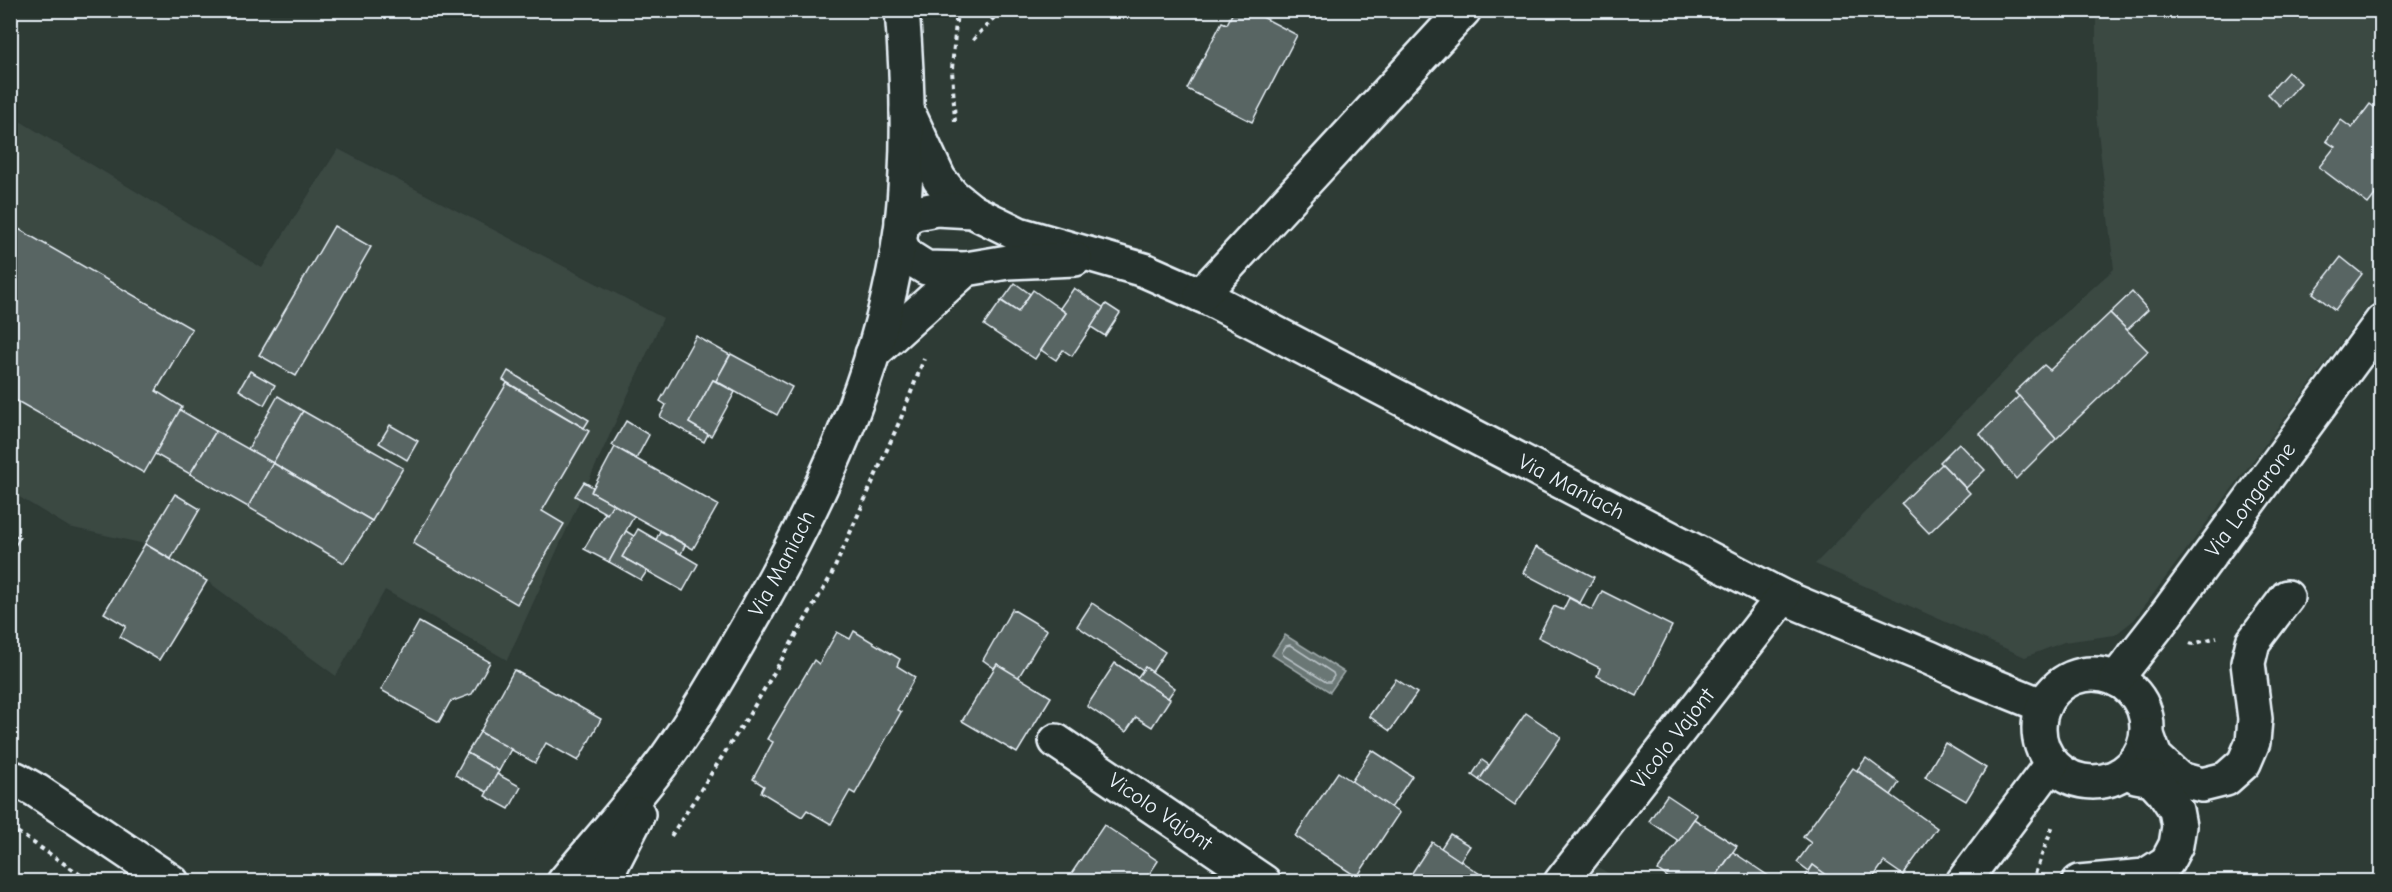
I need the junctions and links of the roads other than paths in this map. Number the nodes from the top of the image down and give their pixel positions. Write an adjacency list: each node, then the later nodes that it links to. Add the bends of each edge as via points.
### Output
1 (902, 10): 3 (street, Via Maniach)
2 (1464, 10): 8 (street)
3 (907, 110): 4 (street, Via Maniach, via 939,179); 5 (street, Via Maniach)
4 (972, 211): 5 (street, Via Maniach, via 936,209 916,213); 6 (street, Via Maniach, via 1019,234)
5 (900, 231): 7 (street, Via Maniach, via 907,256 926,268); 10 (street, Via Maniach, via 887,303)
6 (1104, 257): 7 (street, Via Maniach, via 1008,262); 8 (street, Via Maniach)
7 (966, 269): 10 (street, Via Maniach)
8 (1202, 295): 11 (street, Via Maniach)
9 (2382, 321): 13 (street, Via Longarone)
10 (872, 354): 17 (street, Via Maniach, via 837,453 772,586)
11 (1783, 597): 14 (street, Via Maniach); 25 (street, Vicolo Vajont)
12 (2287, 597): 15 (street, via 2253,642 2248,663 2255,719 2253,742 2244,763 2226,779 2202,785 2179,779 2155,757)
13 (2116, 679): 14 (street, via 2091,673 2076,677 2062,684); 15 (street, via 2128,686 2142,704)
14 (2044, 706): 18 (street, via 2040,717 2041,740)
15 (2147, 735): 19 (street, via 2143,750 2132,765)
16 (1056, 741): 24 (street, Vicolo Vajont)
17 (666, 759): 22 (street, Via Maniach); 23 (street, Via Maniach)
18 (2052, 762): 19 (street, via 2062,772 2083,781); 26 (street)
19 (2113, 777): 27 (street, via 2152,779 2176,810 2176,844 2167,862 2145,876)
20 (10, 778): 21 (street, via 37,791)
21 (172, 882)
22 (564, 882)
23 (603, 882)
24 (1264, 882)
25 (1561, 882)
26 (1963, 882)
27 (2079, 882)

